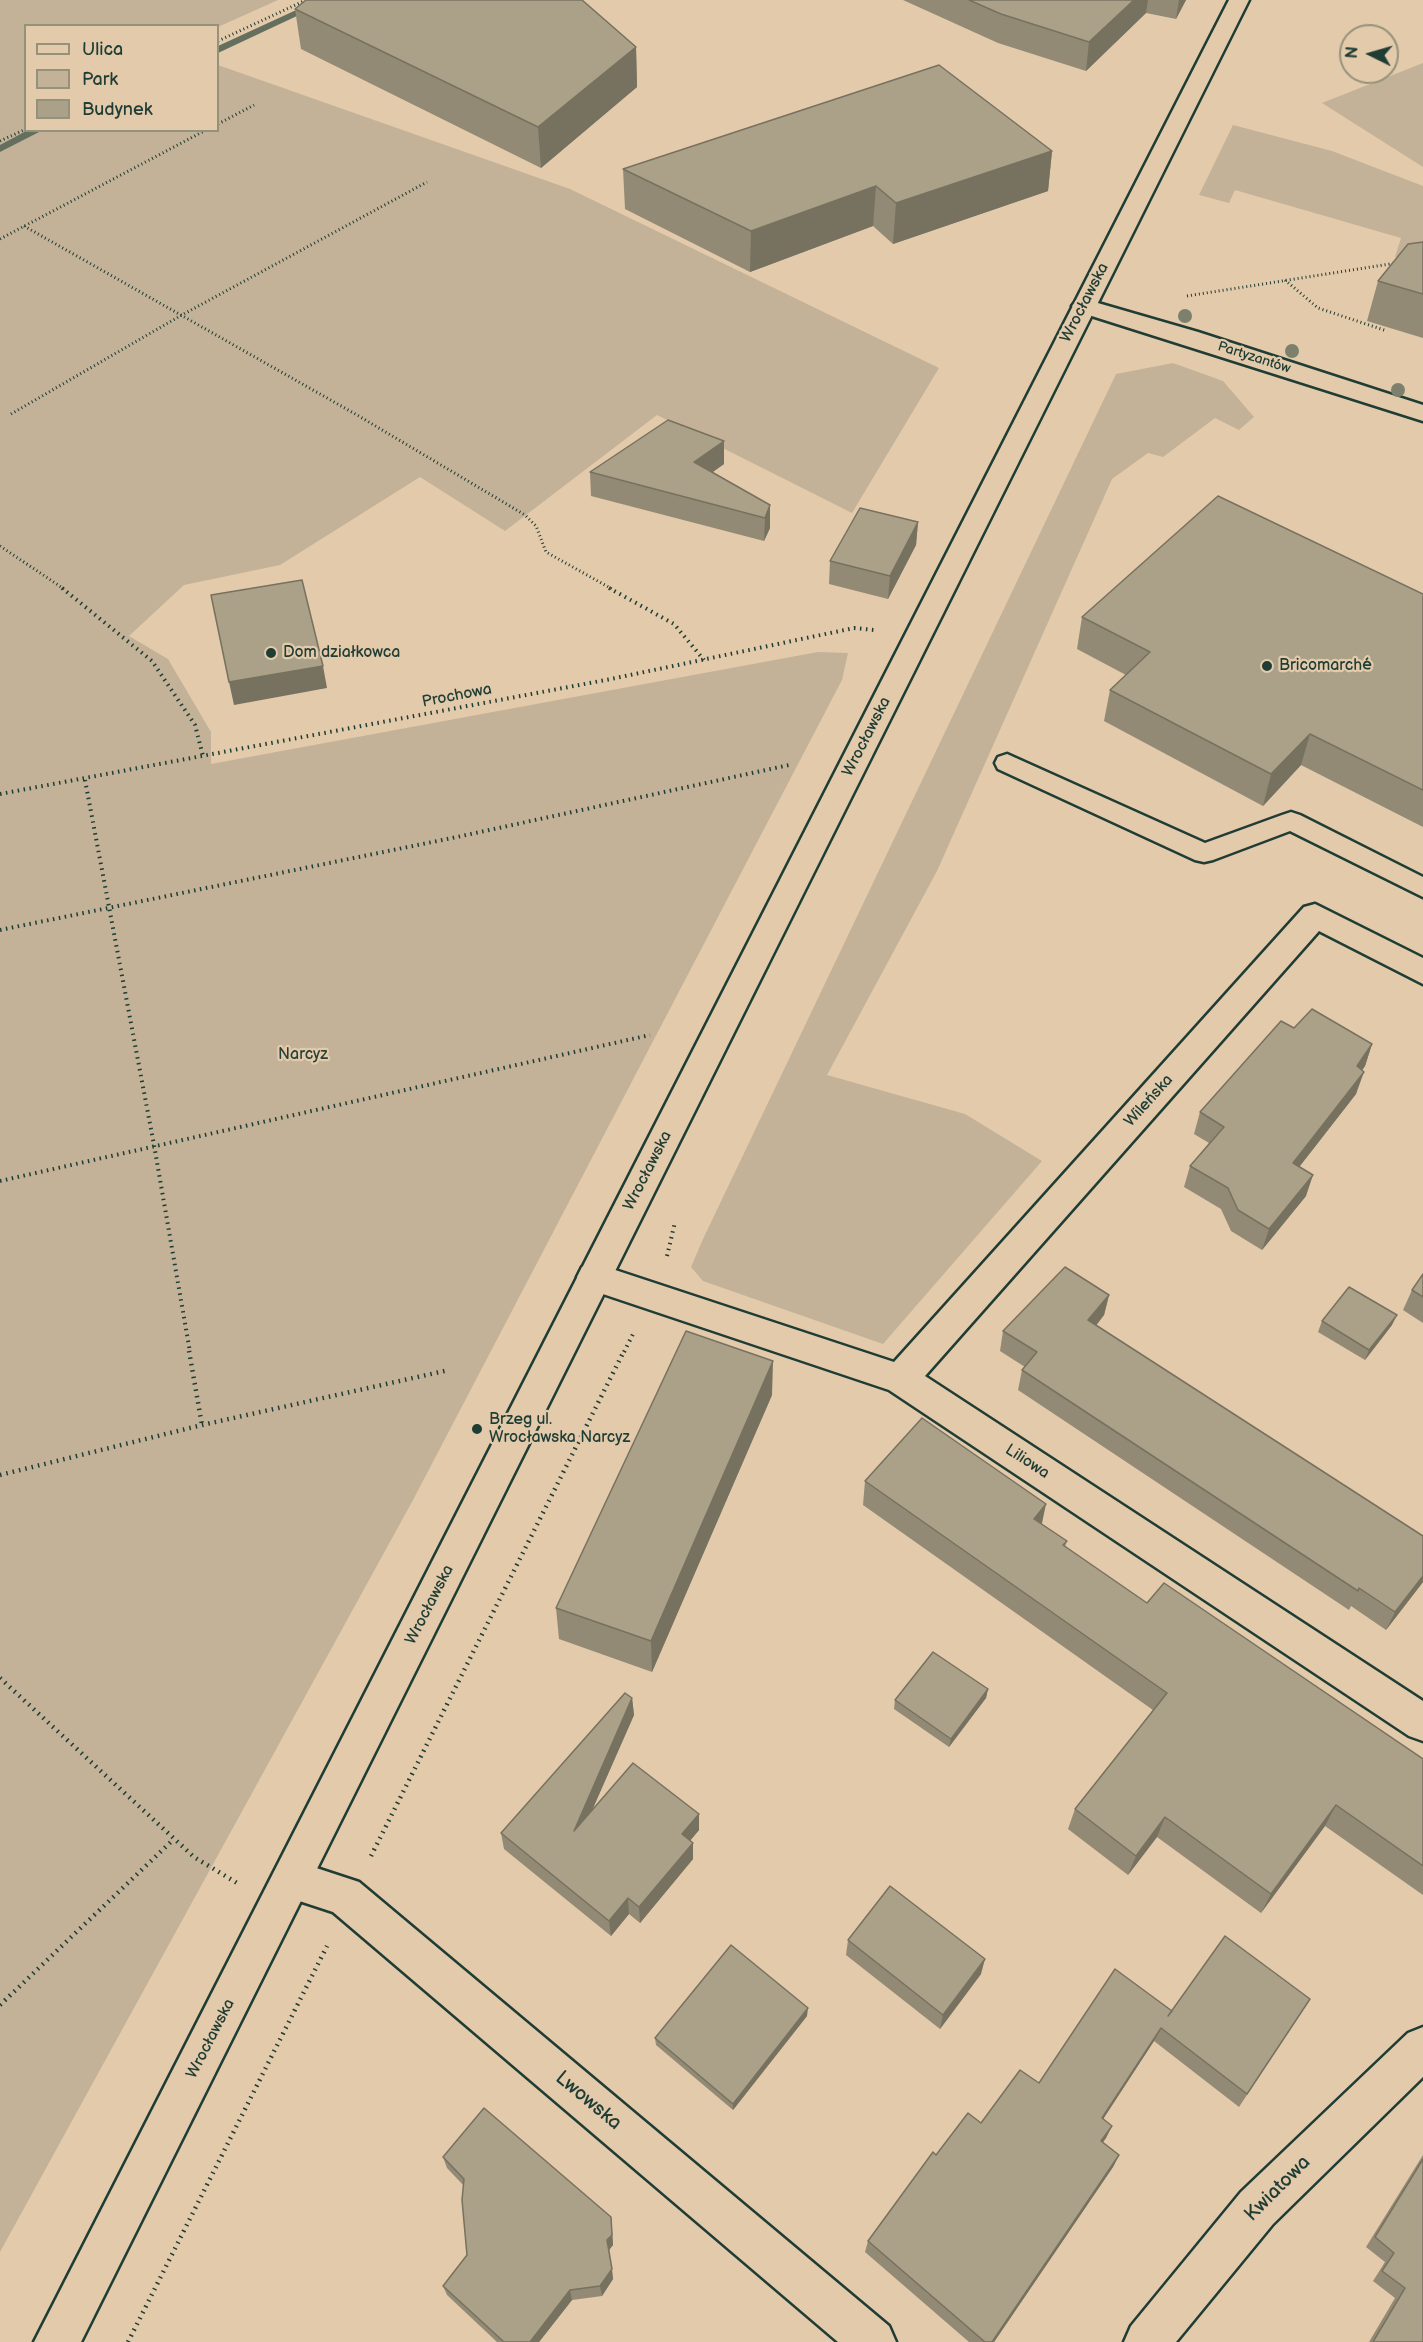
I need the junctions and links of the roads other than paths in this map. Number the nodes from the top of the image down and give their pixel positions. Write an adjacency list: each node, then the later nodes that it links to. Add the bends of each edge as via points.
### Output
1 (1239, 0): 2 (street, Wrocławska)
2 (1084, 306): 3 (street, Partyzantów); 7 (street, Wrocławska)
3 (1423, 413)
4 (1007, 764): 5 (lane, via 1204,853 1291,821)
5 (1423, 888)
6 (1423, 972): 8 (street, Wileńska, via 1315,915)
7 (594, 1278): 8 (street, Liliowa); 10 (street, Wrocławska)
8 (901, 1379): 9 (street, Liliowa)
9 (1423, 1723)
10 (292, 1880): 12 (street, Wrocławska); 13 (street, Lwowska, via 350,1900)
11 (1423, 2048): 14 (street, Kwiatowa, via 1257,2208)
12 (57, 2342)
13 (873, 2342)
14 (1147, 2342)

